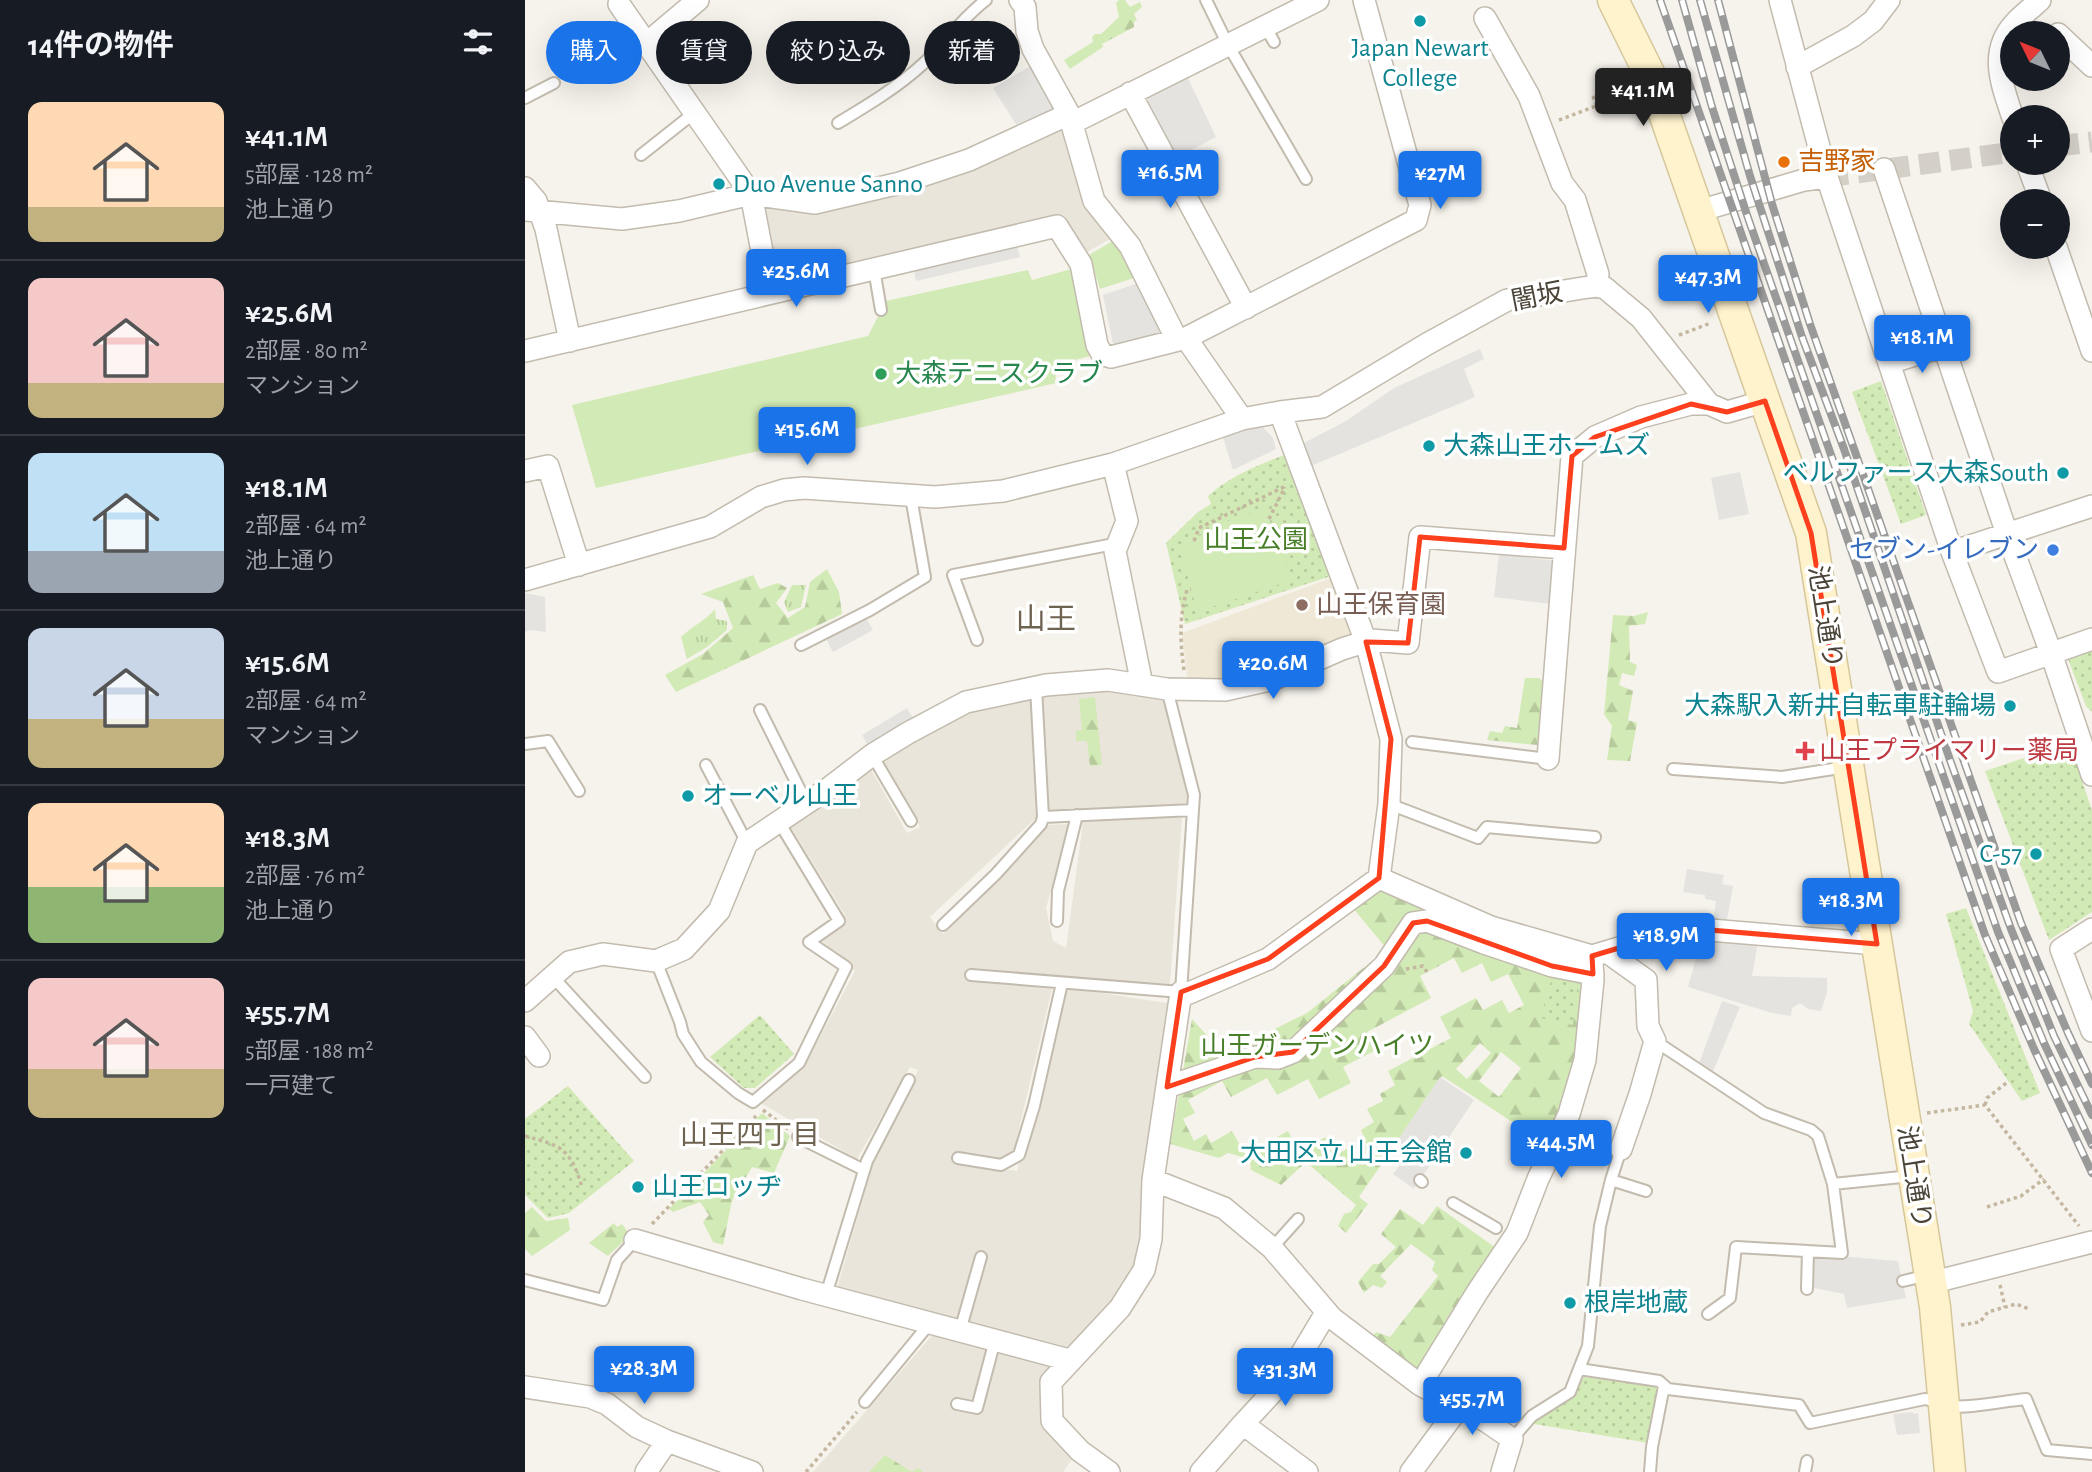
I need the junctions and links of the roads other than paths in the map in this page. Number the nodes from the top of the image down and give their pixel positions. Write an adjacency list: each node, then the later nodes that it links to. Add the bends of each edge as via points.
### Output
1 (698, 0): 14 (street)
2 (986, 0): 25 (lane, via 891,91)
3 (1206, 0): 15 (lane)
4 (1364, 0): 38 (street, via 1420,205 1416,220)
5 (1613, 0): 33 (main road, 池上通り, via 1650,73)
6 (1780, 0): 18 (street)
7 (1889, 0): 18 (street, via 1873,21 1853,36)
8 (1025, 2): 24 (street, via 1033,49)
9 (1321, 2): 15 (street, via 1270,34)
10 (612, 3): 14 (street)
11 (2032, 3): 13 (street); 22 (street, via 2005,37 2000,58 1998,72)
12 (1485, 18): 36 (street, via 1529,96 1562,183 1575,200 1598,274)
13 (2048, 21)
14 (647, 43): 23 (street)
15 (1228, 45): 20 (street); 29 (lane)
16 (2070, 45): 17 (street)
17 (2092, 66)
18 (1797, 67): 28 (street)
19 (552, 84): 21 (lane)
20 (1130, 93): 24 (street); 38 (street)
21 (525, 98)
22 (2009, 105)
23 (694, 113): 26 (lane); 31 (street)
24 (1070, 118): 31 (street, via 901,183 815,203); 40 (street, via 1094,201 1130,246)
25 (838, 123)
26 (641, 155)
27 (1884, 169): 42 (street)
28 (1827, 177): 33 (street); 45 (street)
29 (1305, 179)
30 (525, 188): 32 (street, via 536,201)
31 (751, 194): 32 (street, via 642,218); 37 (street)
32 (533, 211): 41 (street)
33 (1699, 211): 46 (main road, 池上通り)
34 (2060, 259): 44 (street)
35 (874, 269): 37 (street); 39 (lane); 40 (street, via 1057,226 1081,264 1097,345 1103,354 1111,357)
36 (1597, 286): 47 (street, 闇坂, via 1641,318); 48 (street, 闇坂, via 1507,300 1322,407)
37 (770, 293): 41 (street)
38 (1246, 307): 40 (street)
39 (881, 310)
40 (1182, 339): 49 (street)
41 (570, 341): 43 (street)
42 (1944, 346): 45 (street); 54 (street)
43 (525, 351)
44 (2092, 351)
45 (1889, 363): 57 (street)
46 (1765, 401): 47 (street, via 1727,412); 75 (main road, 池上通り, via 1811,533)
47 (1709, 404): 56 (street, via 1641,417 1595,437 1572,456)
48 (1280, 412): 49 (street, 闇坂); 62 (street)
49 (1243, 423): 50 (street, 闇坂)
50 (1113, 464): 52 (street, 闇坂, via 1003,491); 55 (street, via 1127,520)
51 (525, 471): 58 (street, via 548,466)
52 (911, 497): 58 (street, 闇坂, via 784,490 761,497 710,527); 63 (lane, via 925,577)
53 (2092, 506): 54 (street)
54 (2007, 534): 57 (street); 64 (street)
55 (1119, 544): 61 (lane, via 953,575); 65 (street, via 1115,551)
56 (1564, 548): 62 (street, via 1420,537 1408,643); 73 (street)
57 (1952, 552): 64 (street, via 1998,672)
58 (579, 565): 59 (street, 闇坂)
59 (525, 580)
60 (2092, 639): 64 (street)
61 (977, 640)
62 (1366, 642): 66 (street, via 1274,679 1225,690); 80 (street, via 1391,739)
63 (801, 645)
64 (2051, 653): 69 (street)
65 (1142, 685): 66 (street); 67 (street, via 1108,680)
66 (1177, 685): 81 (lane)
67 (1036, 687): 72 (street, via 966,702); 83 (lane)
68 (760, 710): 79 (lane)
69 (2083, 719): 77 (street)
70 (1412, 742): 73 (lane)
71 (525, 744): 78 (lane, via 548,741)
72 (872, 755): 79 (street); 84 (lane)
73 (1548, 759)
74 (706, 765): 87 (lane)
75 (1849, 767): 76 (lane, via 1782,777); 92 (main road, 池上通り)
76 (1673, 769)
77 (2092, 775)
78 (579, 791)
79 (807, 804): 85 (street)
80 (1389, 804): 86 (lane, via 1478,838 1487,827); 88 (street)
81 (1193, 810): 82 (lane); 98 (lane)
82 (1077, 815): 83 (lane); 89 (lane, via 1058,891)
83 (1043, 817): 90 (lane, via 996,873)
84 (911, 821)
85 (779, 822): 87 (street); 93 (lane, via 839,921 809,942 846,967 799,1063 753,1102 738,1093 701,1062 683,1034)
86 (1595, 837)
87 (747, 843): 93 (street, via 719,911 684,949)
88 (1379, 878): 94 (street, via 1490,927); 98 (street, via 1268,959 1189,993)
89 (1057, 921)
90 (943, 925)
91 (2092, 929): 100 (street, via 2061,949)
92 (1877, 944): 94 (street, via 1686,928); 111 (main road, 池上通り)
93 (656, 961): 96 (street, via 603,954 569,962)
94 (1597, 961): 102 (street, via 1646,980 1647,1026); 106 (street, via 1552,966 1427,921 1413,923 1384,966 1293,1052 1278,1058 1255,1057); 118 (street, via 1584,1060 1569,1114 1538,1179)
95 (971, 975): 97 (lane)
96 (552, 976): 99 (street); 104 (lane)
97 (1062, 983): 98 (lane); 109 (lane, via 1019,1155 1001,1165)
98 (1181, 992): 106 (street)
99 (525, 1001)
100 (2092, 1031)
101 (525, 1037): 103 (street)
102 (1655, 1041): 108 (street); 114 (lane, via 1764,1113 1811,1130 1818,1136)
103 (539, 1056)
104 (645, 1077)
105 (909, 1080): 110 (lane)
106 (1167, 1087): 112 (street)
107 (797, 1137): 110 (lane)
108 (1621, 1149): 113 (lane)
109 (958, 1158)
110 (864, 1170): 127 (lane)
111 (1913, 1175): 114 (lane); 125 (main road, 池上通り)
112 (1153, 1180): 121 (street, via 1224,1208); 133 (street, via 1151,1239 1144,1270 1119,1308)
113 (1611, 1180): 115 (lane); 134 (lane, via 1600,1226 1588,1346)
114 (1833, 1184): 122 (lane, via 1842,1253)
115 (1646, 1191)
116 (1453, 1203): 118 (lane)
117 (1298, 1219): 121 (lane)
118 (1505, 1230): 135 (street, via 1478,1291)
119 (635, 1240): 124 (lane, via 617,1260 603,1300); 127 (street)
120 (2091, 1242): 125 (street)
121 (1272, 1248): 128 (street)
122 (1808, 1251): 126 (lane); 129 (lane, via 1736,1247 1730,1298)
123 (981, 1257): 131 (lane)
124 (525, 1280)
125 (1921, 1280): 140 (main road, 池上通り, via 1938,1328)
126 (1807, 1289)
127 (826, 1295): 130 (street)
128 (1327, 1313): 141 (street, via 1419,1384); 142 (street, via 1290,1373)
129 (1708, 1314)
130 (930, 1323): 131 (street); 138 (lane)
131 (960, 1331): 132 (street)
132 (995, 1340): 133 (street); 139 (lane, via 977,1408)
133 (1069, 1360): 149 (street, via 1051,1382 1052,1421 1080,1451)
134 (1579, 1369): 136 (lane, via 1659,1381); 143 (lane, via 1570,1392 1532,1416)
135 (1428, 1372)
136 (1664, 1386): 140 (lane, via 1799,1405 1810,1423 1929,1399); 153 (lane)
137 (525, 1387): 144 (street, via 590,1397)
138 (865, 1402)
139 (957, 1404)
140 (1944, 1406): 145 (lane, via 2027,1399 2046,1450); 154 (main road, 池上通り)
141 (1459, 1407): 143 (street); 151 (street)
142 (1243, 1423): 146 (street); 150 (street)
143 (1512, 1439): 152 (street)
144 (667, 1441): 147 (street); 148 (street)
145 (2092, 1454)
146 (1205, 1470)
147 (646, 1472)
148 (752, 1472)
149 (1109, 1472)
150 (1307, 1472)
151 (1411, 1472)
152 (1502, 1472)
153 (1650, 1472)
154 (1950, 1472)

